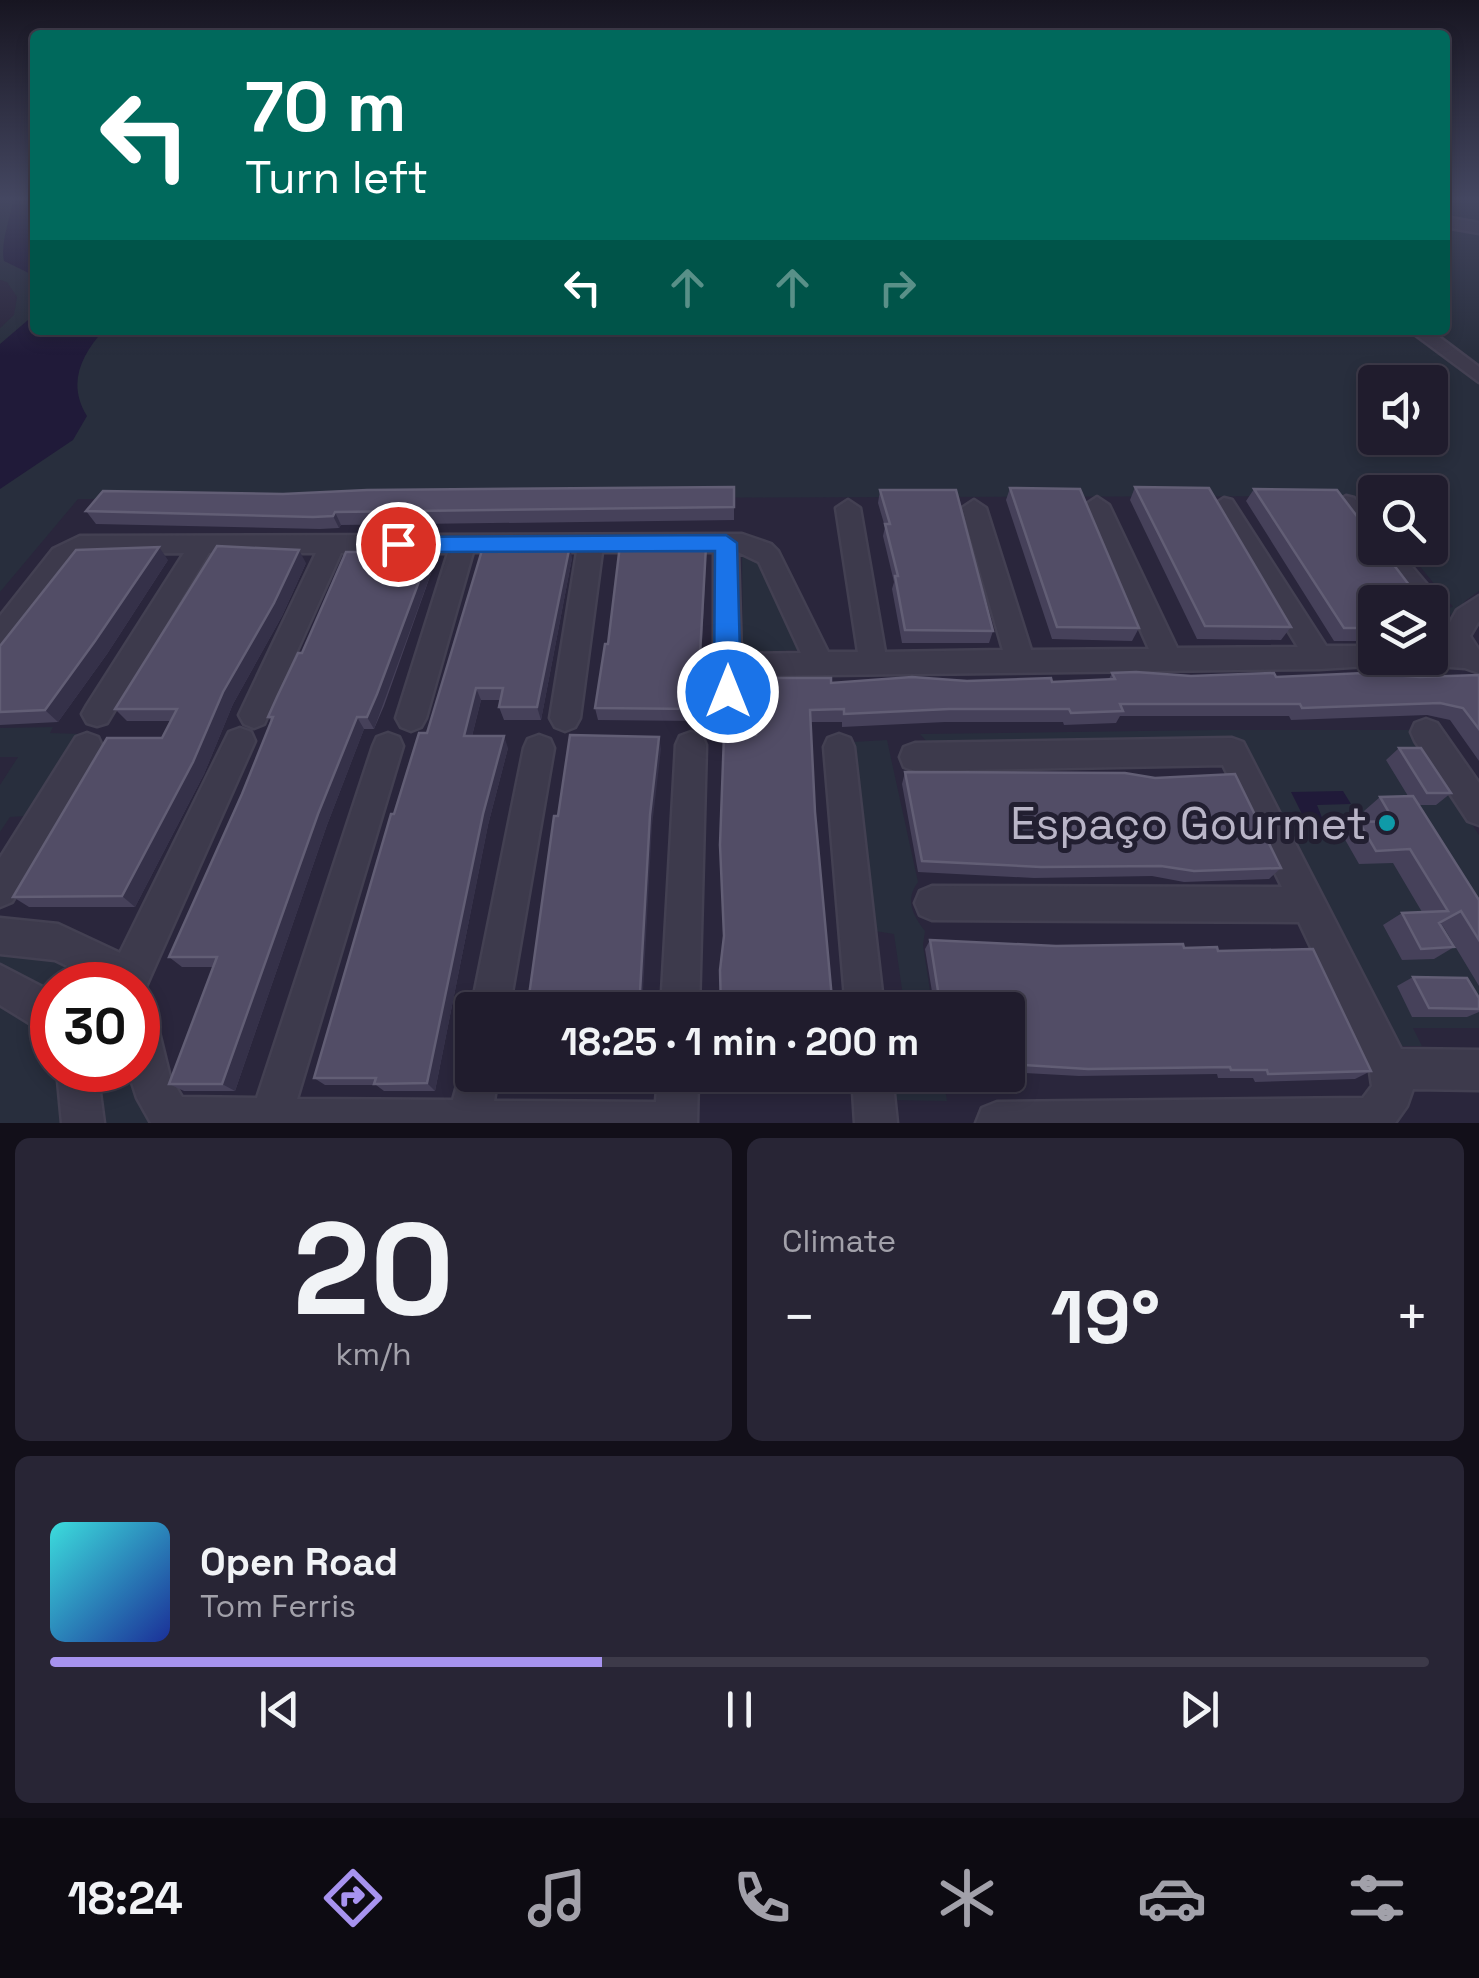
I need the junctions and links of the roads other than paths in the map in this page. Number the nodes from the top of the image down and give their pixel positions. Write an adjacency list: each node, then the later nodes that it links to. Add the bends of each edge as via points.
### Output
1 (1425, 335): 2 (street)
2 (1479, 376)
3 (1096, 504): 22 (street)
4 (1346, 504): 8 (street)
5 (1224, 506): 21 (street)
6 (848, 508): 25 (street)
7 (974, 508): 23 (street)
8 (1358, 518)
9 (592, 543): 10 (street); 11 (street); 27 (street)
10 (726, 543): 24 (street, via 752,545 769,558); 24 (street, via 728,678)
11 (463, 544): 12 (street); 54 (street)
12 (332, 545): 13 (street); 40 (street)
13 (202, 546): 18 (street, via 74,546); 26 (street)
14 (1396, 565): 15 (street)
15 (1412, 585)
16 (1479, 606): 19 (street, via 1466,617)
17 (1448, 628): 19 (street)
18 (0, 636)
19 (1468, 652)
20 (1358, 657): 21 (street)
21 (1319, 658): 22 (street)
22 (1168, 659): 23 (street)
23 (1020, 660): 25 (street)
24 (819, 662): 25 (street)
25 (872, 662)
26 (97, 714)
27 (565, 718)
28 (1426, 732): 34 (street)
29 (691, 745): 43 (street)
30 (87, 746): 35 (street)
31 (839, 747): 44 (street)
32 (539, 748): 42 (street)
33 (915, 757): 37 (street, via 1232,751)
34 (1479, 810)
35 (0, 890)
36 (932, 903): 37 (street)
37 (1309, 905): 46 (street)
38 (0, 936): 39 (street, via 58,942)
39 (95, 962)
40 (137, 962)
41 (0, 984): 45 (street)
42 (493, 992)
43 (681, 992)
44 (863, 992)
45 (30, 1001)
46 (1390, 1069): 47 (street); 58 (street, via 1393,1092 1373,1119)
47 (1479, 1070)
48 (79, 1092): 55 (street)
49 (155, 1092): 54 (street, via 171,1118)
50 (475, 1092): 53 (street)
51 (676, 1092): 56 (street)
52 (873, 1092): 57 (street)
53 (470, 1118): 54 (street); 56 (street)
54 (270, 1120)
55 (82, 1123)
56 (672, 1123)
57 (876, 1123)
58 (997, 1123)

